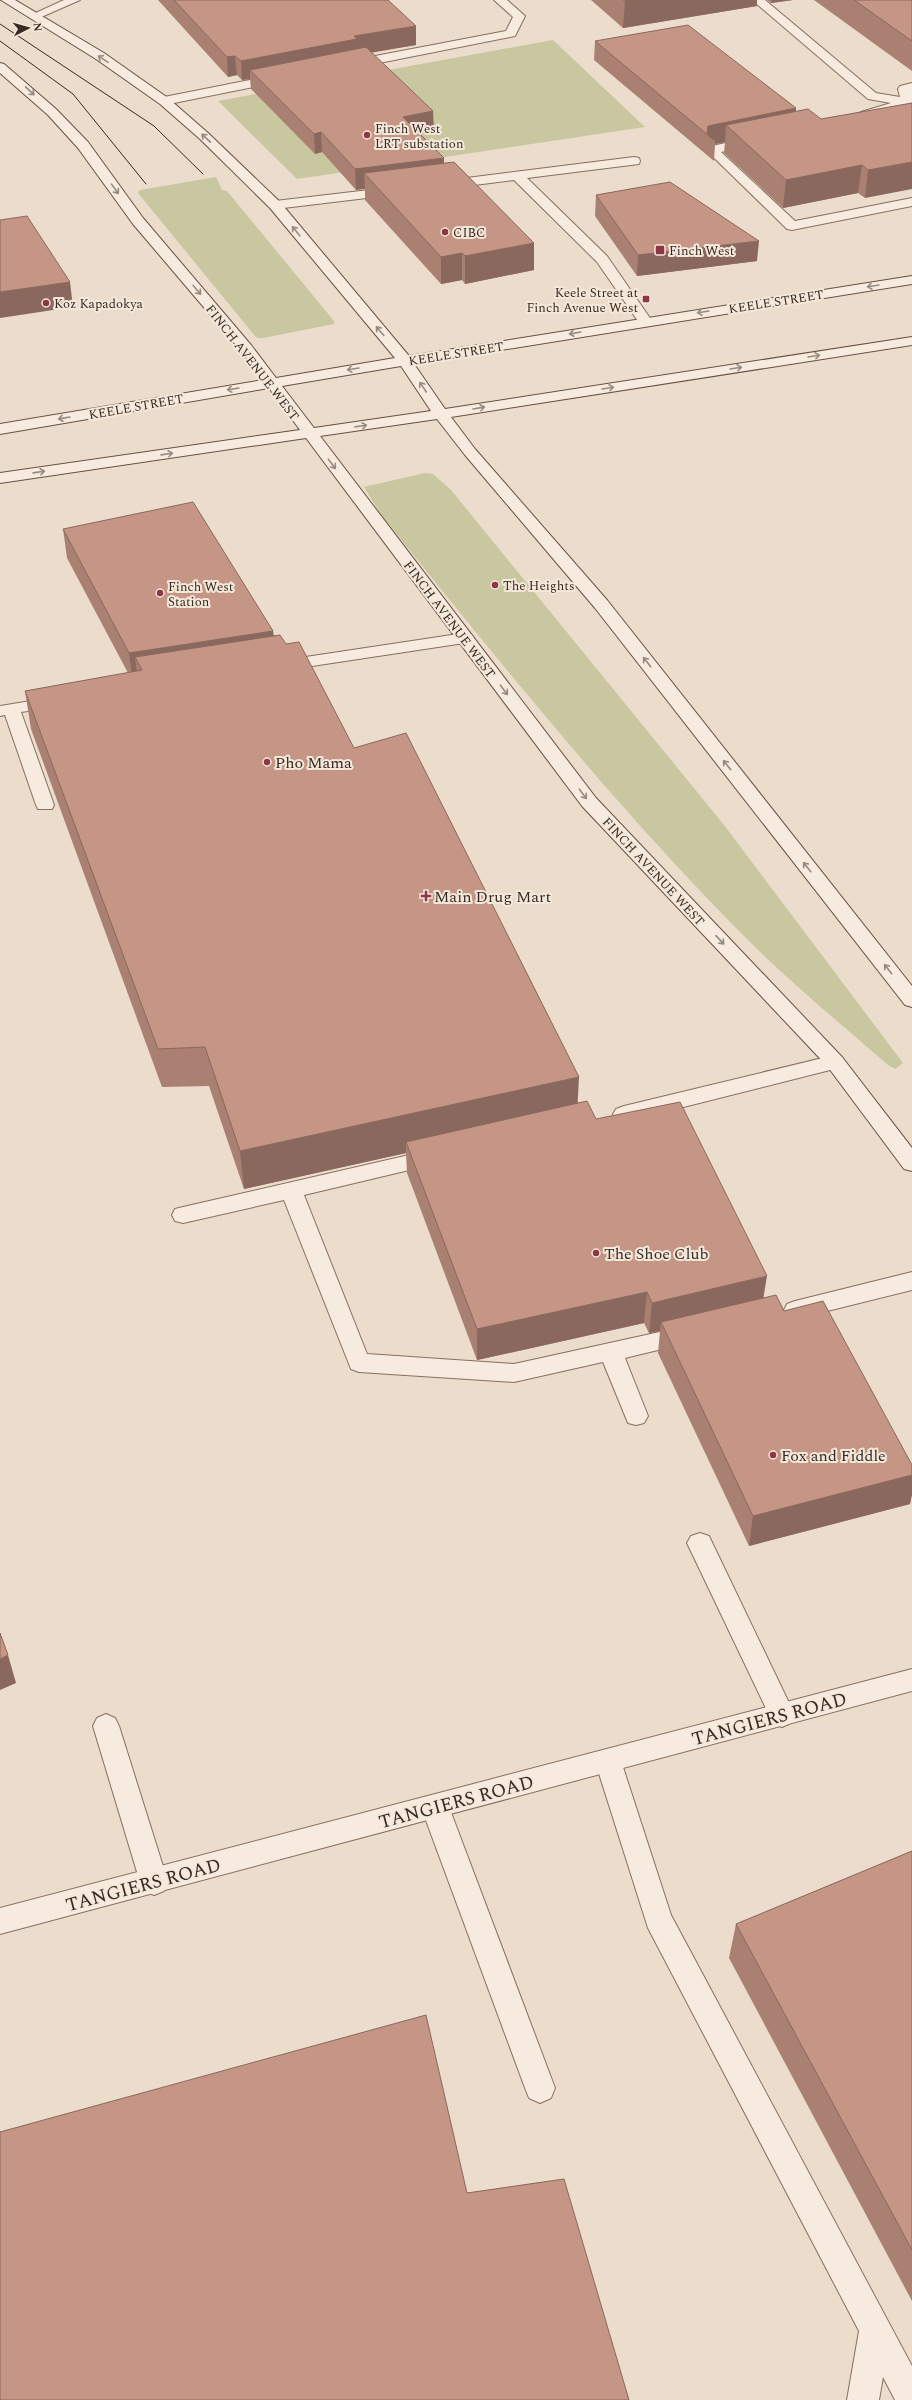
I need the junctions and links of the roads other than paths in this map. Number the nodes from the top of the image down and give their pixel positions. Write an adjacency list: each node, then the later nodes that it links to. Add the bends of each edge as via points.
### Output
1 (7, 0): 5 (main road)
2 (74, 0): 5 (main road)
3 (500, 0): 7 (main road, via 519,16 511,34)
4 (758, 0): 11 (main road, via 872,96)
5 (35, 16): 10 (main road, one-way to 5, via 100,56)
6 (0, 67): 24 (main road, FINCH AVENUE WEST, one-way to 24, via 52,112 82,145 138,220 246,348)
7 (336, 68)
8 (290, 77): 10 (main road)
9 (912, 87): 11 (main road, via 904,89)
10 (164, 101): 19 (main road, one-way to 10)
11 (909, 102): 12 (main road)
12 (850, 120)
13 (766, 139): 18 (main road, via 712,150 792,226)
14 (634, 161): 15 (main road)
15 (517, 176): 16 (main road); 21 (main road, via 602,259)
16 (430, 187)
17 (406, 190): 19 (main road)
18 (912, 202)
19 (275, 205): 23 (main road, one-way to 19)
20 (912, 280): 21 (main road, KEELE STREET, one-way to 21)
21 (645, 321): 23 (main road, KEELE STREET, one-way to 23)
22 (912, 341): 25 (main road, one-way to 22)
23 (405, 360): 24 (main road, KEELE STREET, one-way to 24); 25 (main road, one-way to 23)
24 (272, 383): 26 (main road, KEELE STREET, one-way to 26); 27 (main road, FINCH AVENUE WEST)
25 (441, 414): 27 (main road, one-way to 25); 34 (main road, one-way to 25, via 600,604 513,504)
26 (0, 429)
27 (308, 433): 28 (main road, one-way to 27); 29 (main road, FINCH AVENUE WEST, one-way to 29)
28 (0, 478)
29 (465, 638): 30 (main road); 35 (main road, FINCH AVENUE WEST, one-way to 35, via 589,802)
30 (261, 669)
31 (74, 699): 32 (main road)
32 (6, 710): 33 (main road)
33 (45, 805)
34 (912, 1000)
35 (835, 1062): 36 (main road); 38 (main road, FINCH AVENUE WEST)
36 (608, 1118)
37 (453, 1153): 39 (main road)
38 (912, 1163)
39 (291, 1190): 40 (main road); 44 (main road, via 359,1363 514,1373)
40 (183, 1215)
41 (912, 1281): 42 (main road)
42 (774, 1315)
43 (704, 1331): 44 (main road)
44 (611, 1353): 45 (main road)
45 (636, 1416)
46 (700, 1543): 48 (main road)
47 (912, 1680): 48 (main road, TANGIERS ROAD)
48 (782, 1715): 50 (main road, TANGIERS ROAD)
49 (106, 1726): 52 (main road)
50 (608, 1761): 51 (main road, TANGIERS ROAD); 55 (main road, via 658,1919)
51 (434, 1807): 52 (main road, TANGIERS ROAD); 54 (main road)
52 (154, 1882): 53 (main road, TANGIERS ROAD)
53 (0, 1921)
54 (540, 2088)
55 (875, 2328): 56 (main road); 57 (main road)
56 (912, 2399)
57 (864, 2400)

